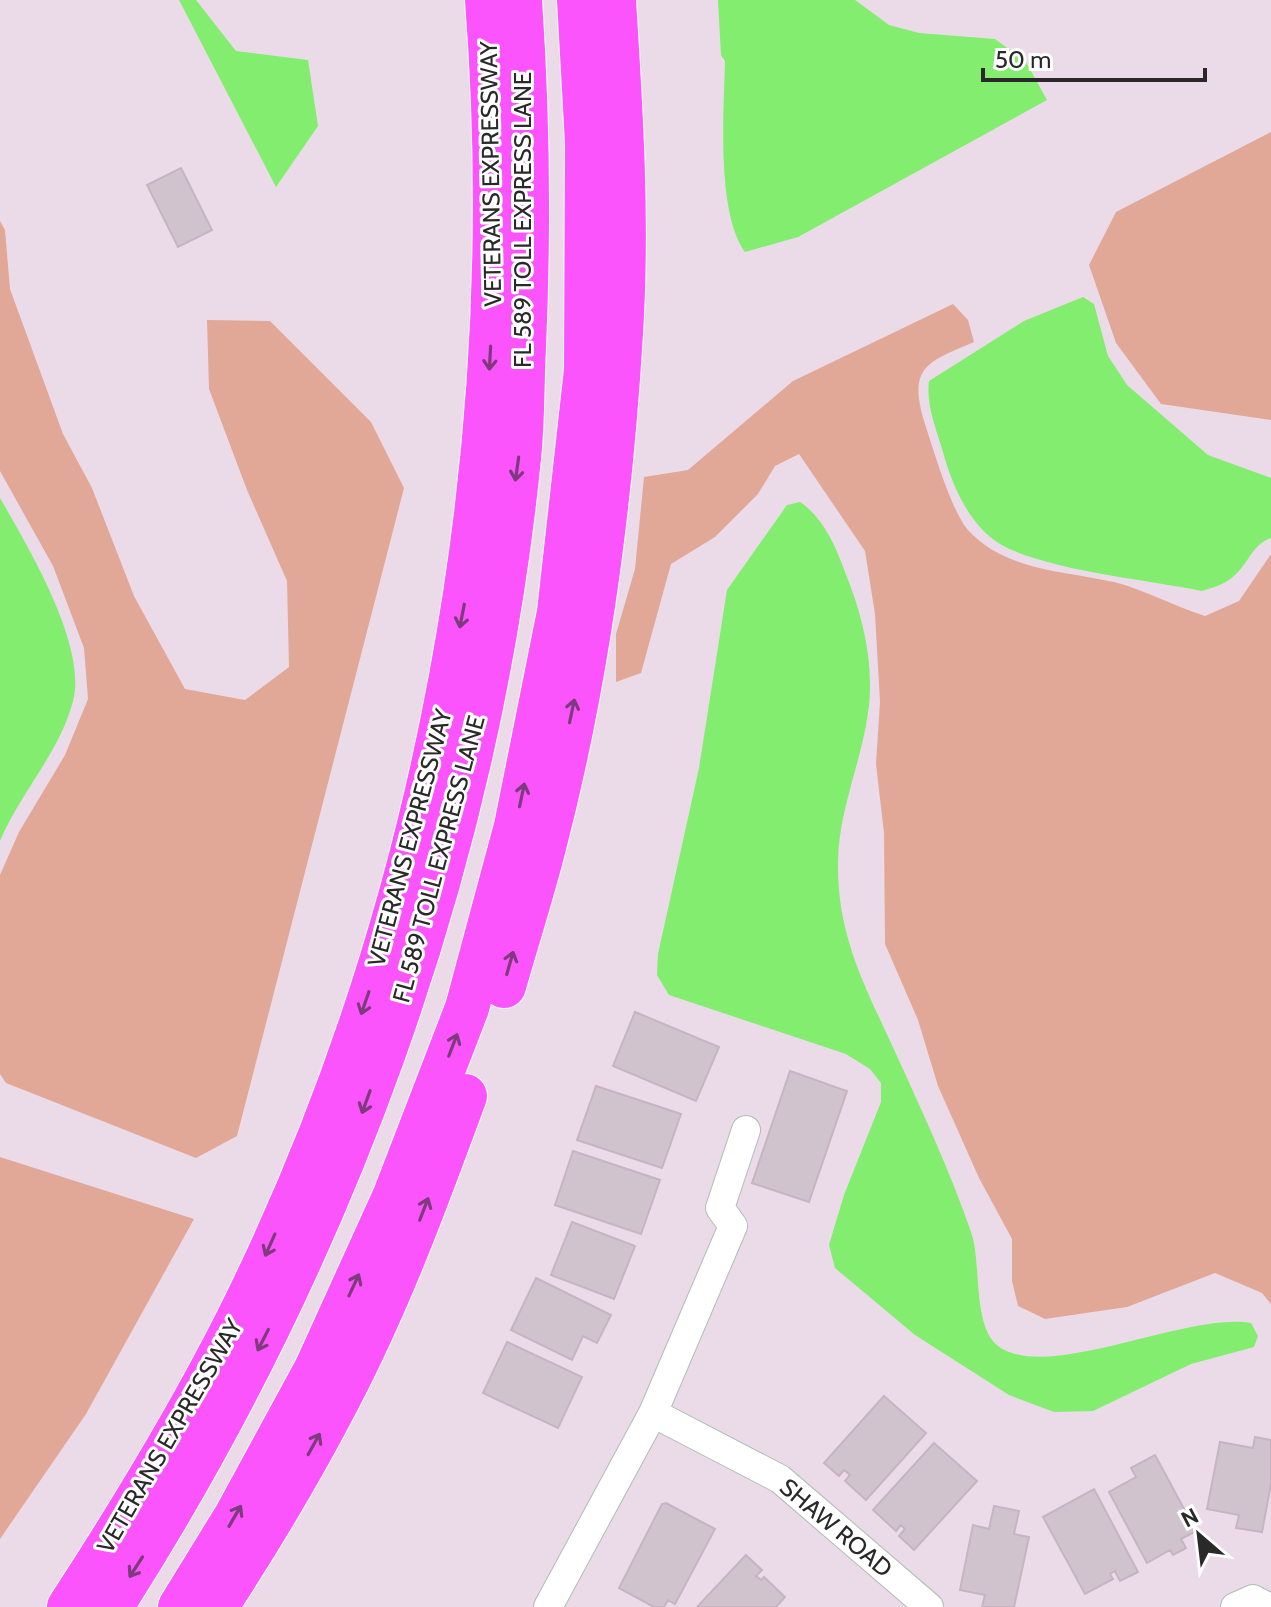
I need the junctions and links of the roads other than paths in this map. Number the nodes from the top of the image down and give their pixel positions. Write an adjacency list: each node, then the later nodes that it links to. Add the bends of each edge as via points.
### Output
1 (487, 0): 7 (highway, VETERANS EXPRESSWAY, one-way to 7, via 496,239 485,455 435,763 379,963 319,1135 237,1320 139,1500)
2 (520, 0): 8 (highway, FL 589 TOLL EXPRESS LANE, one-way to 8, via 527,266 519,457 489,666 460,799 416,961 347,1156 266,1337 171,1513)
3 (579, 0): 9 (highway, one-way to 3, via 316,1369 395,1195 467,1008 516,826 559,612 586,370 587,143)
4 (614, 0): 10 (highway, one-way to 4, via 272,1520 342,1393 420,1220 492,1025 545,845 589,628 613,453 622,329 624,160)
5 (746, 1130): 6 (street, via 720,1208 733,1226)
6 (653, 1413): 11 (street); 12 (street, SHAW ROAD, via 780,1479)
7 (69, 1607)
8 (111, 1607)
9 (180, 1607)
10 (216, 1607)
11 (548, 1607)
12 (929, 1607)
13 (1235, 1607): 14 (street, via 1253,1599)
14 (1268, 1607)

